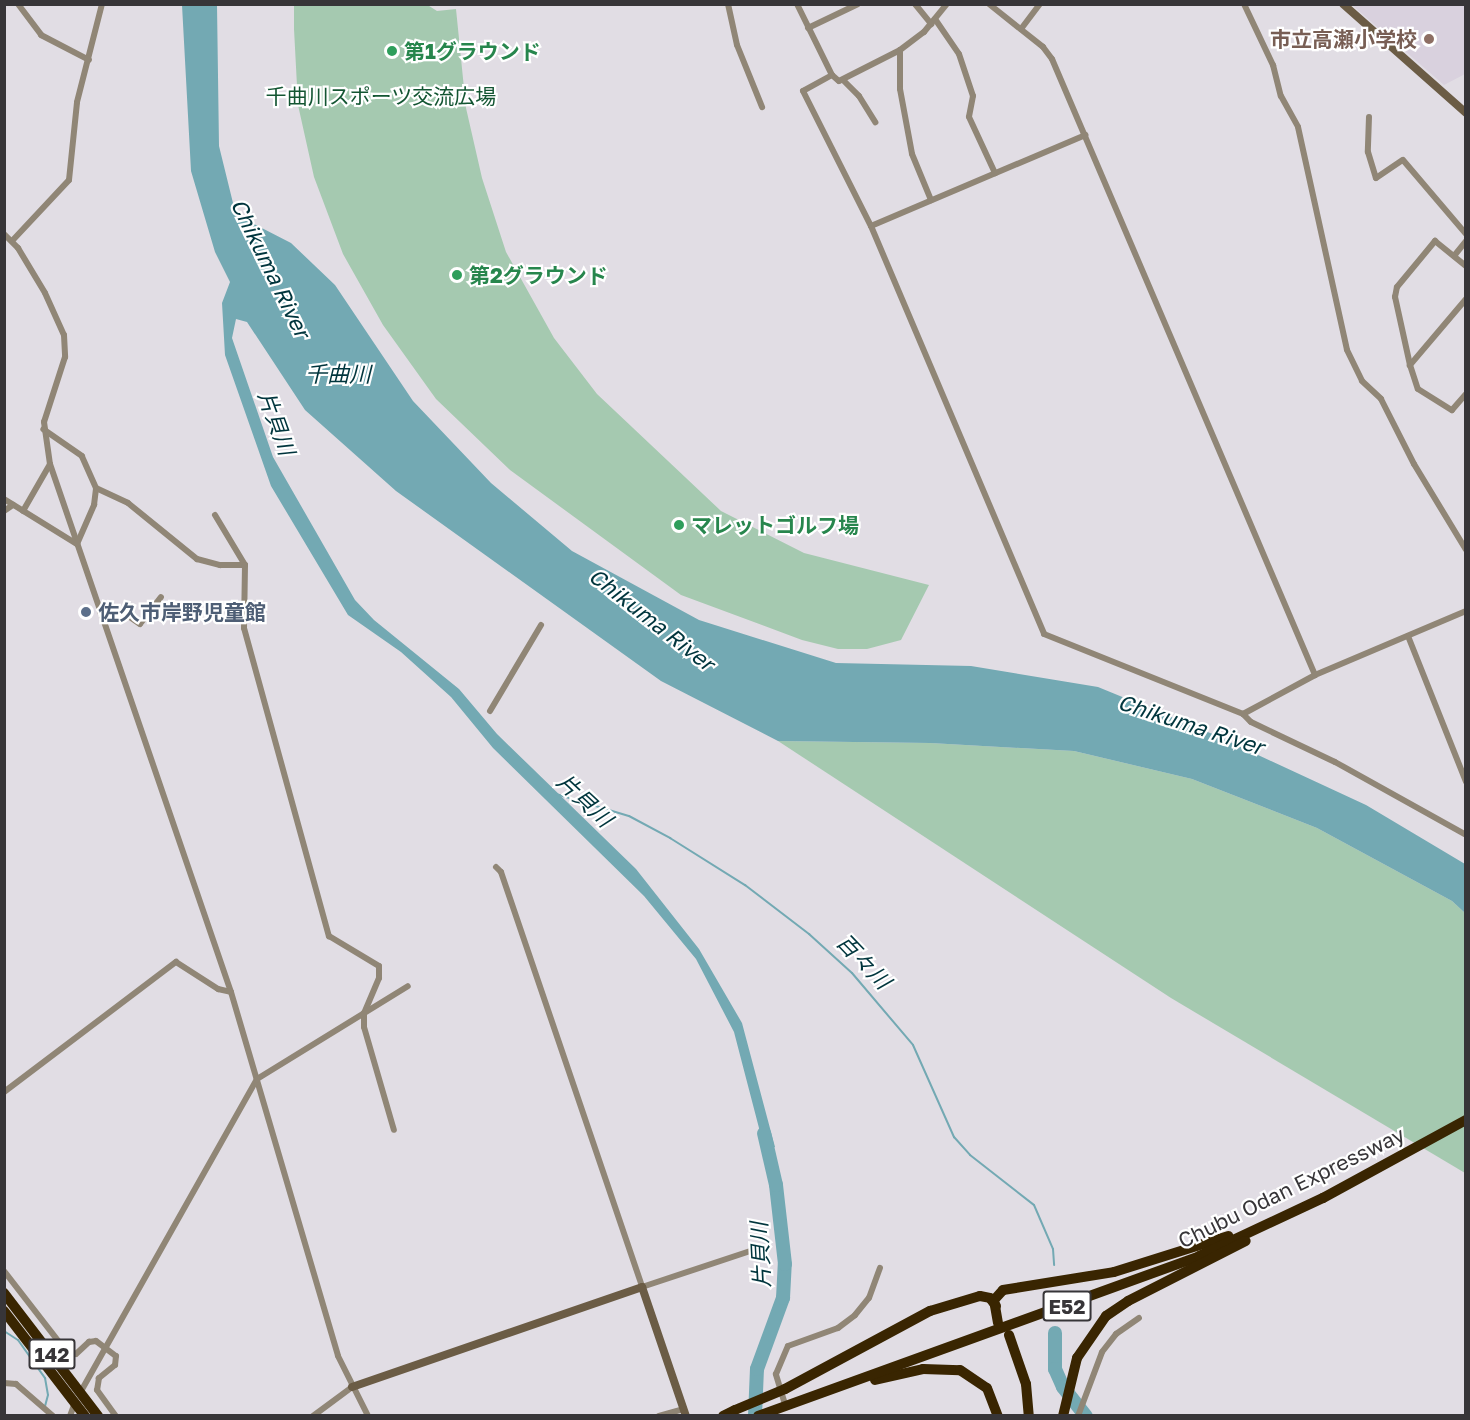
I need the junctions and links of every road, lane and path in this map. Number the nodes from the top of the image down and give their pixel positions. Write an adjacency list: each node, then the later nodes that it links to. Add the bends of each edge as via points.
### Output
1 (18, 4): 16 (street, via 41,35)
2 (102, 4): 16 (street)
3 (728, 4): 19 (street, via 736,45)
4 (797, 4): 13 (street)
5 (858, 4): 13 (street)
6 (915, 4): 12 (street)
7 (946, 4): 12 (street)
8 (989, 4): 14 (street)
9 (1040, 4): 14 (street)
10 (1244, 4): 47 (street, via 1273,65 1281,96 1298,127 1347,350 1362,381 1381,399 1414,464)
11 (1343, 4): 20 (street)
12 (933, 21): 15 (street); 24 (street, via 959,54 973,96 969,117)
13 (808, 28): 17 (street)
14 (1021, 30): 23 (street, via 1049,53)
15 (900, 50): 18 (street); 25 (street, via 900,89 912,154)
16 (89, 60): 29 (street, via 73,123 69,180)
17 (832, 75): 18 (street); 26 (street, via 803,91)
18 (844, 81): 22 (street)
19 (762, 107)
20 (1466, 113)
21 (1369, 117): 28 (street, via 1368,152 1376,178 1403,160)
22 (875, 122)
23 (1085, 135): 24 (street); 54 (street)
24 (995, 173): 25 (street)
25 (931, 200): 26 (street)
26 (871, 226): 56 (street, via 1040,630)
27 (4, 234): 29 (street)
28 (1466, 234)
29 (12, 241): 38 (street, via 45,293 65,342 65,357)
30 (1466, 242): 31 (street)
31 (1454, 256): 32 (street); 36 (street, via 1435,241 1397,288 1395,297)
32 (1466, 266)
33 (1466, 299): 34 (street)
34 (1459, 306): 35 (street); 36 (street)
35 (1466, 311)
36 (1410, 365): 37 (street, via 1418,389 1452,410)
37 (1466, 394)
38 (43, 429): 39 (street); 40 (street, via 82,456)
39 (50, 464): 43 (street); 46 (street)
40 (96, 488): 46 (street, via 94,505); 48 (street, via 128,503 197,559 220,565)
41 (4, 499): 42 (street)
42 (13, 505): 43 (street); 44 (street)
43 (23, 511): 46 (street)
44 (4, 512)
45 (215, 515): 48 (street)
46 (77, 544): 51 (street)
47 (1466, 550)
48 (245, 565): 62 (street, via 244,628 329,936 379,966 379,978)
49 (161, 597): 51 (street, via 140,624 117,608)
50 (1466, 611): 53 (street)
51 (100, 612): 61 (street)
52 (541, 625): 55 (street)
53 (1408, 636): 54 (street); 57 (street)
54 (1315, 675): 56 (street)
55 (490, 711)
56 (1243, 714): 58 (street, via 1251,722 1344,767)
57 (1466, 782)
58 (1466, 835)
59 (496, 867): 71 (street, via 501,872)
60 (408, 986): 62 (street)
61 (231, 992): 63 (street); 64 (street, via 218,989 176,962)
62 (364, 1013): 63 (street); 66 (street, via 365,1039)
63 (257, 1079): 77 (street); 79 (street, via 331,1334)
64 (4, 1092)
65 (1466, 1120): 67 (highway, Chubu Odan Expressway / E52)
66 (394, 1130)
67 (1290, 1214): 73 (highway, via 1133,1268 1004,1290); 82 (highway, Chubu Odan Expressway / E52, via 1136,1280); 83 (highway, via 1227,1252 1115,1308 1087,1339 1071,1378)
68 (762, 1247): 71 (street)
69 (880, 1268): 82 (street, via 869,1298 855,1315 838,1328 788,1346 776,1374)
70 (4, 1271): 77 (street, via 66,1351 79,1353 92,1341)
71 (642, 1287): 79 (street); 84 (street)
72 (4, 1293): 80 (highway, 142)
73 (994, 1303): 76 (highway); 82 (highway, via 980,1296 922,1314)
74 (4, 1311): 81 (highway, 142)
75 (1139, 1318): 98 (street, via 1109,1341)
76 (1001, 1322)
77 (106, 1347): 80 (street); 89 (street, via 117,1360 99,1378 97,1390)
78 (4, 1383): 85 (street, via 16,1384)
79 (352, 1387): 90 (street); 91 (street)
80 (81, 1392): 81 (street); 88 (highway, 142)
81 (75, 1403): 86 (street); 87 (highway, 142)
82 (782, 1405): 93 (highway, bridge, via 735,1410); 94 (highway, Chubu Odan Expressway / E52); 95 (highway, via 888,1376 948,1368 978,1379 993,1398)
83 (1064, 1410)
84 (685, 1412): 92 (street)
85 (53, 1416)
86 (69, 1416)
87 (85, 1416)
88 (98, 1416)
89 (116, 1416)
90 (313, 1416)
91 (368, 1416)
92 (659, 1416)
93 (723, 1416)
94 (758, 1416)
95 (998, 1416)
96 (1022, 1416): 97 (highway, via 1020,1387 1006,1336 1026,1384)
97 (1029, 1416)
98 (1078, 1416)

